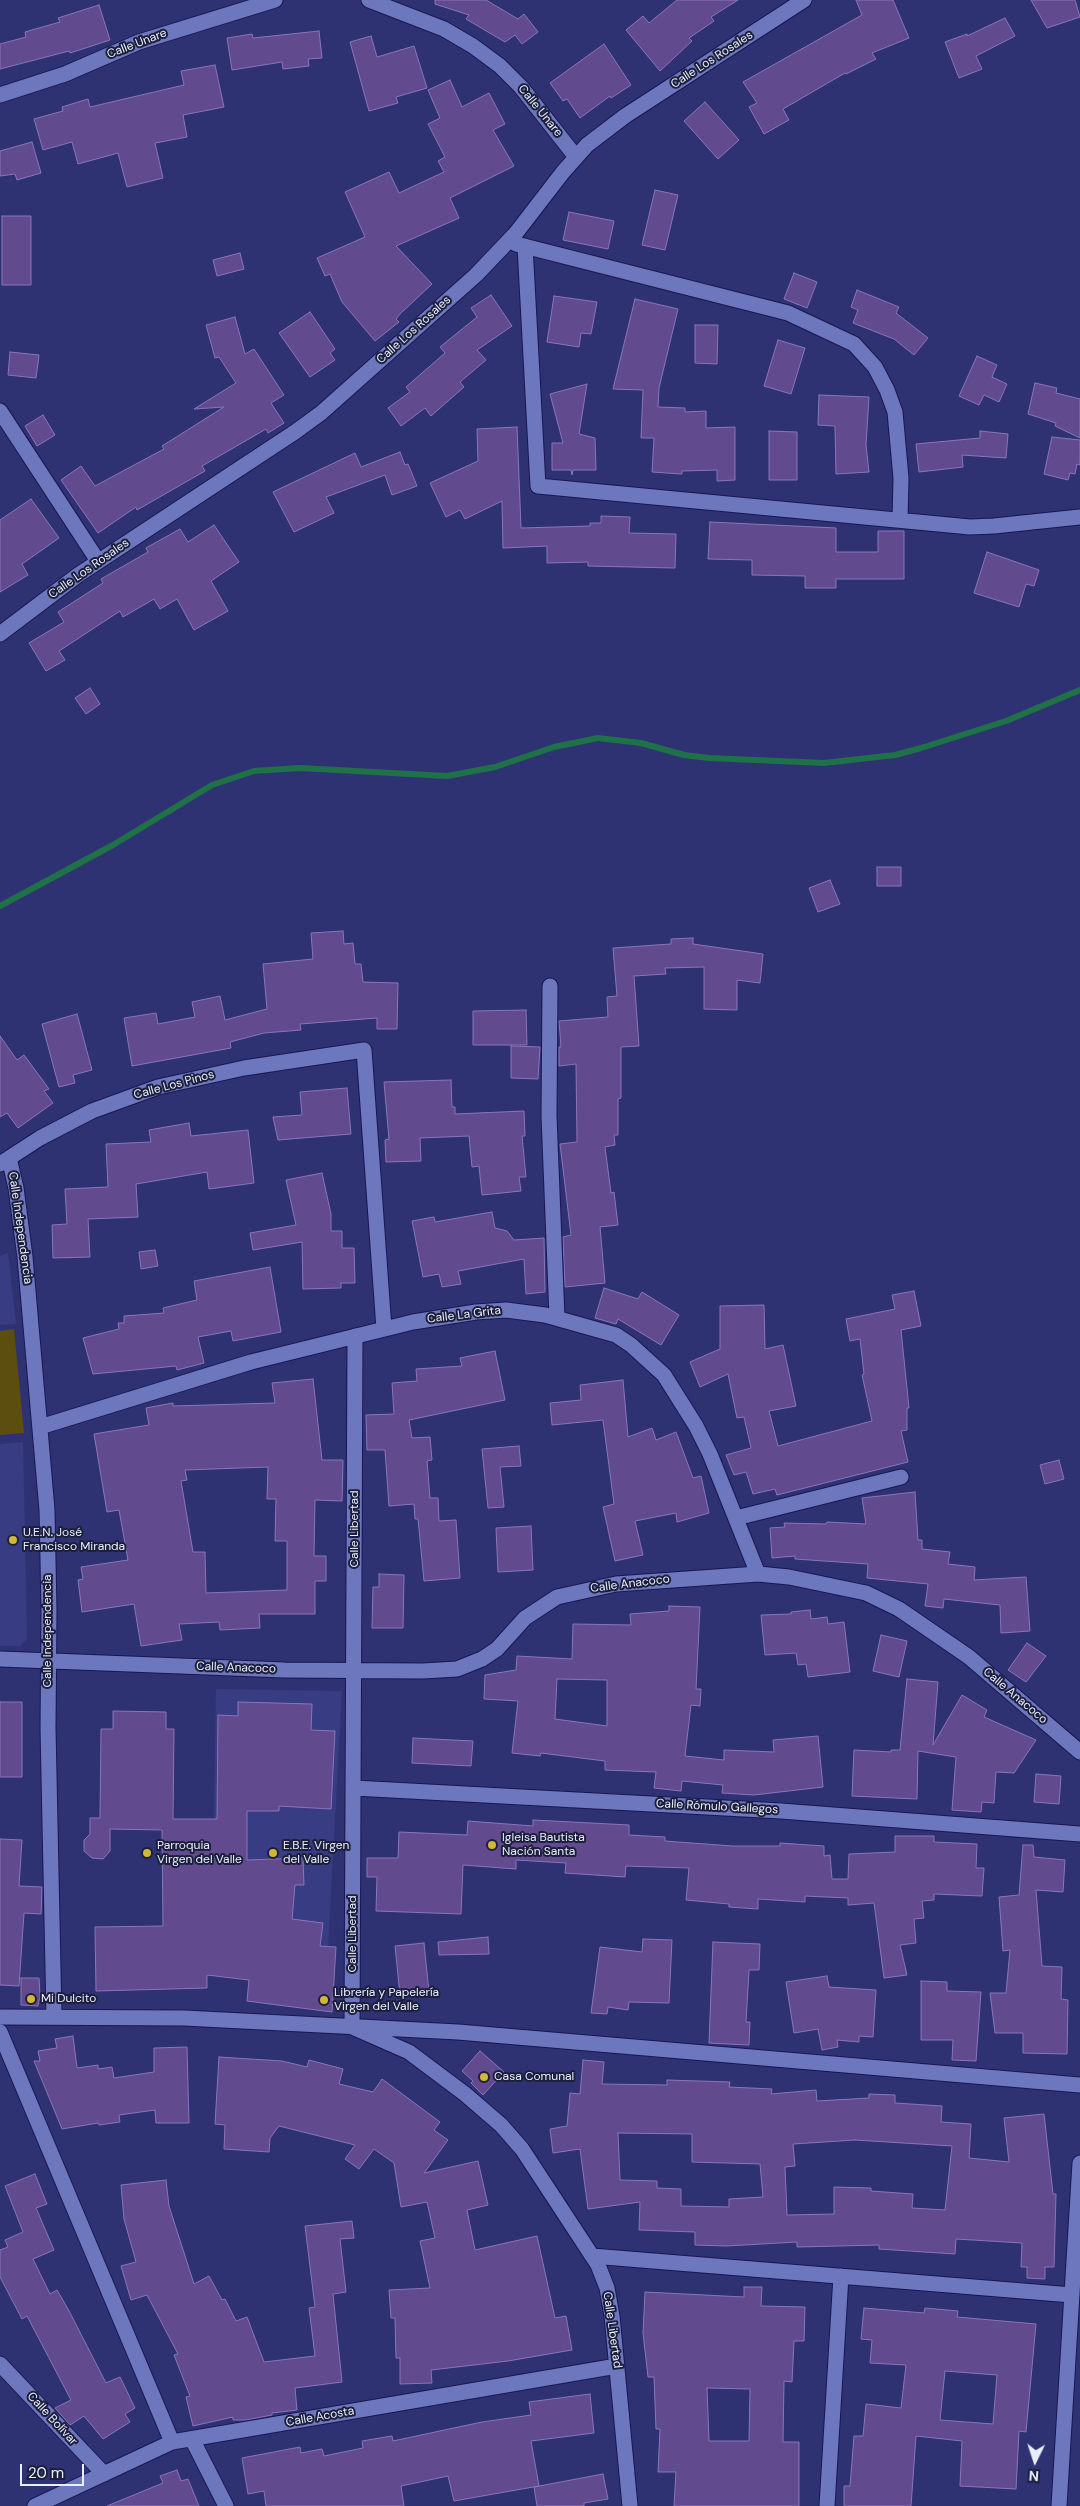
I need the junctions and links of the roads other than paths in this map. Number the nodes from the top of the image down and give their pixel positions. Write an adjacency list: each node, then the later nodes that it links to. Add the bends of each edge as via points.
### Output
1 (275, 0): 4 (street, Calle Unare, via 139,42 65,74)
2 (369, 0): 5 (street, Calle Unare, via 444,29 500,66 521,87)
3 (804, 0): 5 (street, Calle Los Rosales, via 625,116)
4 (0, 95)
5 (576, 157): 6 (street, Calle Los Rosales)
6 (508, 242): 7 (street); 11 (street, Calle Los Rosales, via 476,275 321,412)
7 (525, 246): 10 (street, via 788,313 854,344 875,367 895,412 901,478); 10 (street, via 538,486)
8 (0, 411): 11 (street)
9 (1080, 517): 10 (street, via 994,526)
10 (900, 520)
11 (98, 562): 12 (street, Calle Los Rosales)
12 (0, 634)
13 (550, 986): 15 (street, via 549,1116)
14 (5, 1161): 16 (street, Calle Los Pinos, via 40,1138 92,1111 158,1087 244,1068 364,1050); 18 (street, Calle Independencia, via 16,1188)
15 (557, 1318): 16 (street, Calle La Grita, via 516,1311 476,1312); 20 (street, Calle La Grita, via 616,1335 664,1375 696,1426)
16 (384, 1329): 17 (street, Calle La Grita)
17 (355, 1336): 18 (street, Calle La Grita, via 251,1362); 24 (street, Calle Libertad)
18 (40, 1427): 23 (street, Calle Independencia, via 46,1510)
19 (901, 1476): 20 (street)
20 (736, 1518): 21 (street, Calle La Grita)
21 (758, 1574): 24 (street, Calle Anacoco, via 634,1582 584,1590 557,1597 538,1608 497,1649 469,1665 423,1671); 25 (street, Calle Anacoco, via 866,1593 899,1610 969,1657)
22 (0, 1659): 23 (street, Calle Anacoco)
23 (49, 1661): 24 (street, Calle Anacoco); 28 (street, Calle Independencia)
24 (354, 1670): 26 (street, Calle Libertad)
25 (1080, 1752)
26 (354, 1788): 27 (street, Calle Rómulo Gallegos, via 781,1811); 30 (street, Calle Libertad)
27 (1080, 1834)
28 (54, 2016): 29 (street); 30 (street, via 184,2018)
29 (0, 2017)
30 (352, 2027): 32 (street, via 458,2032); 34 (street, Calle Libertad, via 409,2052 501,2124 522,2149)
31 (0, 2032): 41 (street)
32 (1080, 2085)
33 (1080, 2162): 36 (street)
34 (592, 2256): 35 (street); 39 (street, Calle Libertad, via 607,2288)
35 (841, 2276): 36 (street); 46 (street)
36 (1072, 2295): 37 (street)
37 (1075, 2326): 47 (street)
38 (0, 2364): 42 (street, Calle Bolívar)
39 (617, 2366): 40 (street, Calle Acosta); 45 (street, Calle Libertad)
40 (192, 2439): 41 (street, Calle Acosta); 44 (street)
41 (172, 2442): 42 (street, Calle Acosta)
42 (104, 2474): 43 (street, Calle Acosta)
43 (36, 2506)
44 (226, 2506)
45 (630, 2506)
46 (826, 2506)
47 (1059, 2506)

